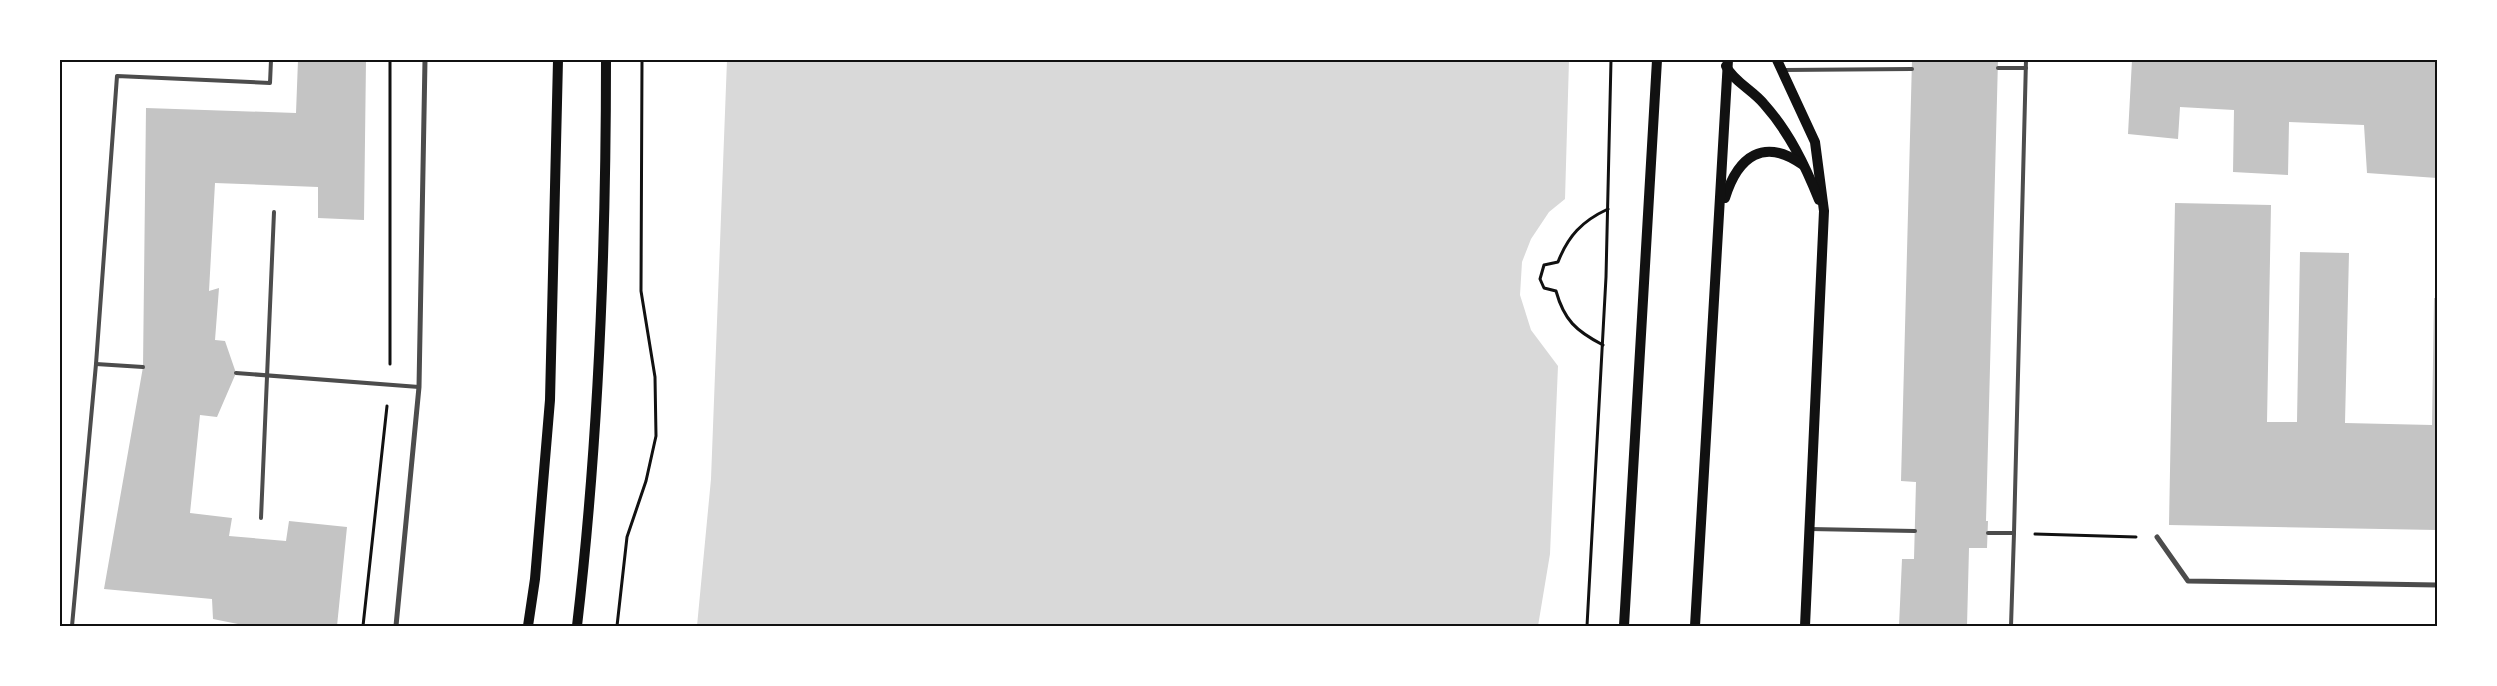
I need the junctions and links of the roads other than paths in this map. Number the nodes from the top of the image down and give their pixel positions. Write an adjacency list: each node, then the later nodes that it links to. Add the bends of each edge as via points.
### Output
1 (271, 60): 17 (lane, via 270,83 117,76)
2 (425, 60): 21 (street)
3 (558, 60): 31 (main road, via 550,400)
4 (606, 60): 32 (main road, via 598,384)
5 (1657, 60): 33 (main road)
6 (1777, 60): 12 (main road)
7 (2026, 60): 10 (lane)
8 (1727, 63): 13 (main road, via 1788,134); 16 (main road)
9 (1998, 68): 10 (lane)
10 (2026, 68): 26 (lane)
11 (1912, 69): 12 (lane)
12 (1782, 70): 14 (main road, via 1815,142)
13 (1806, 167): 14 (main road); 16 (main road, via 1788,155 1771,150 1742,162 1730,184)
14 (1824, 211): 23 (main road)
15 (274, 212): 20 (lane)
16 (1720, 219): 34 (main road)
17 (96, 364): 18 (lane); 29 (lane)
18 (143, 367)
19 (236, 373): 20 (lane)
20 (267, 375): 21 (lane); 22 (lane)
21 (419, 387): 30 (street)
22 (261, 518)
23 (1810, 529): 24 (lane); 35 (main road)
24 (1914, 531)
25 (1988, 532): 26 (lane)
26 (2014, 533): 36 (lane)
27 (2157, 537): 28 (street, via 2188,580)
28 (2437, 586)
29 (72, 626)
30 (396, 626)
31 (528, 626)
32 (577, 626)
33 (1624, 626)
34 (1695, 626)
35 (1804, 626)
36 (2012, 626)

